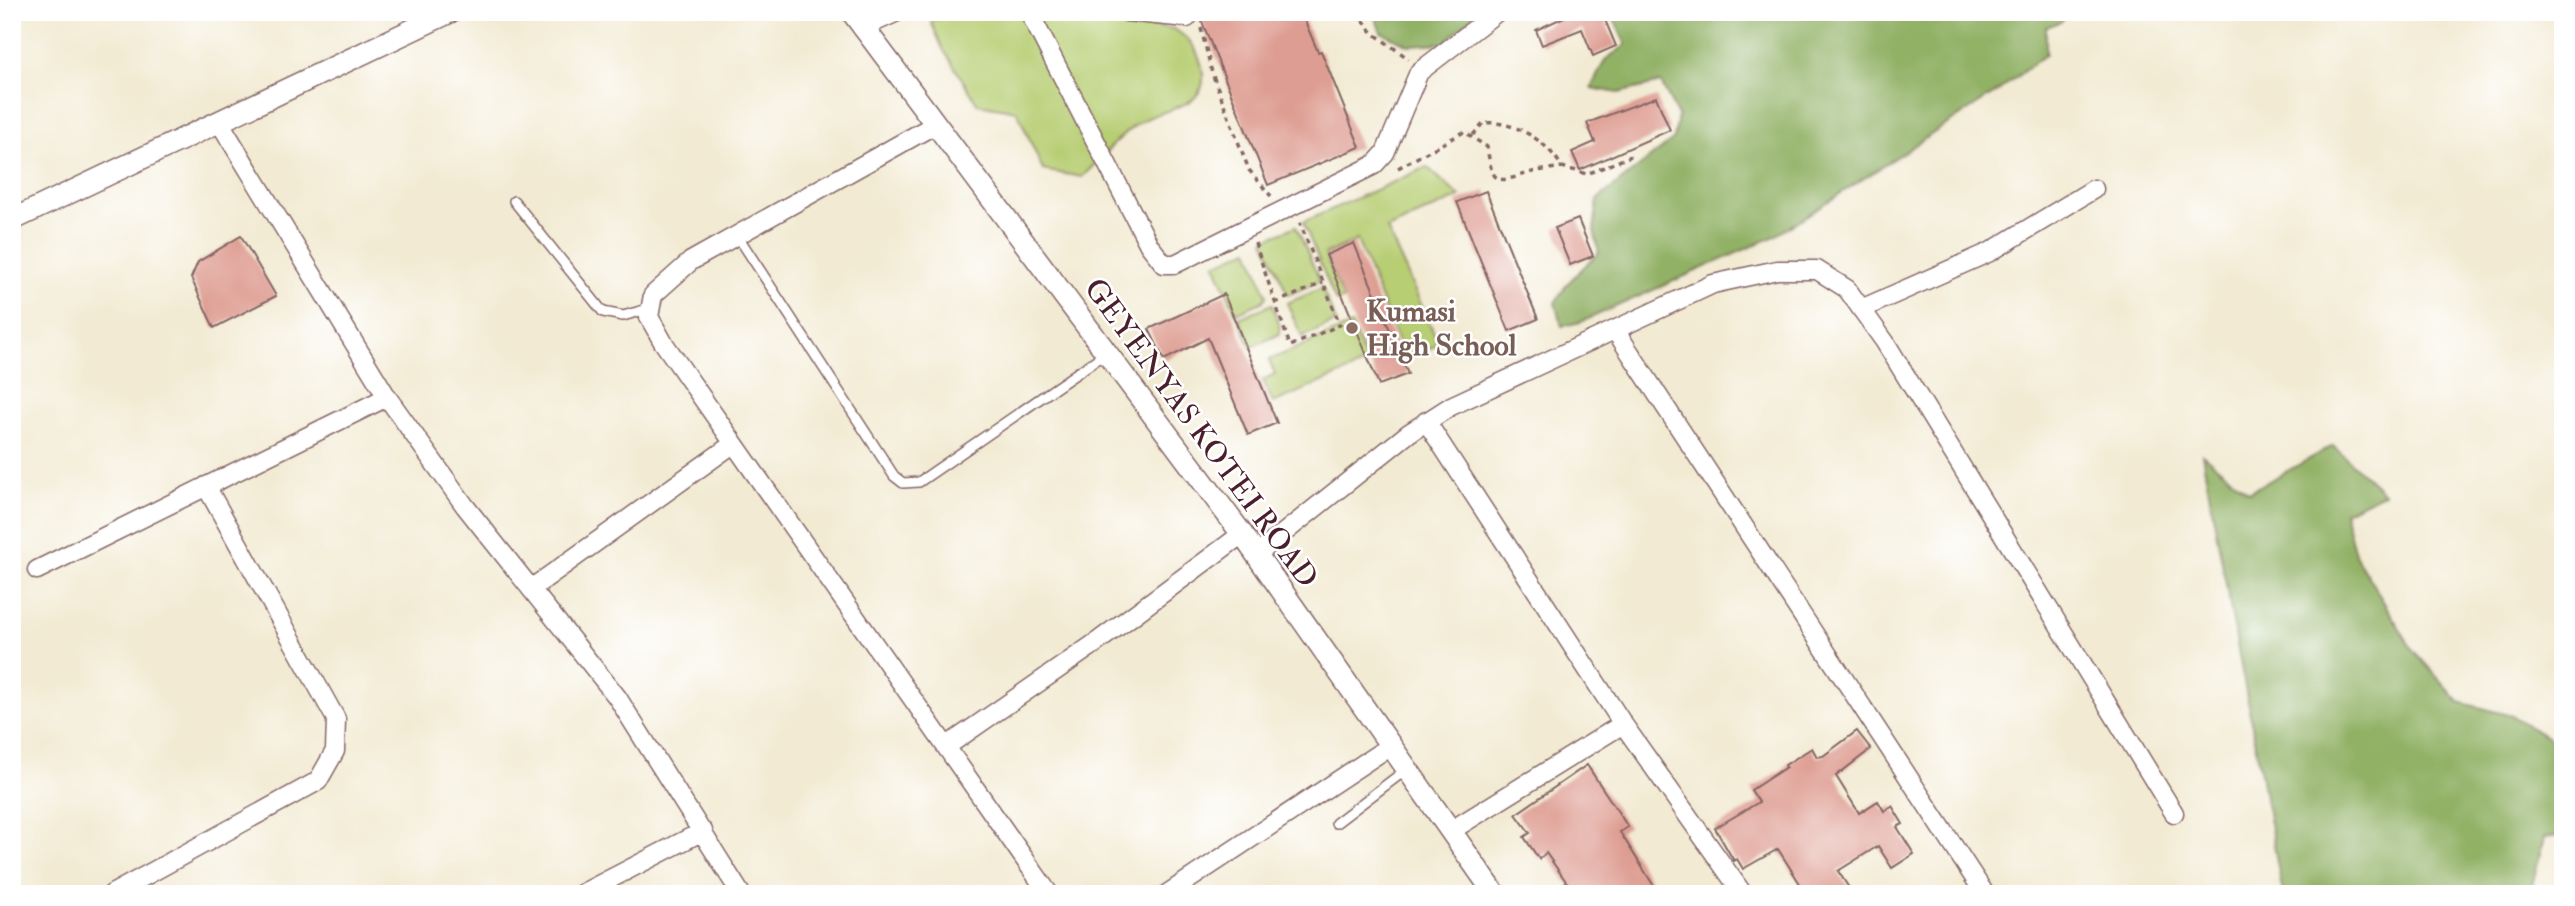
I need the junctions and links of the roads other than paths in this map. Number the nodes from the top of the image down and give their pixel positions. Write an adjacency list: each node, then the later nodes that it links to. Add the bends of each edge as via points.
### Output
1 (897, 12): 7 (street)
2 (1030, 12): 4 (street, via 1149,245 1164,264 1175,264 1374,165 1385,153 1419,72)
3 (1126, 12): 6 (street)
4 (1497, 12)
5 (445, 14): 8 (street)
6 (1191, 15)
7 (857, 20): 9 (street, GEYENYAS KOTEI ROAD)
8 (220, 123): 12 (street); 18 (street)
9 (934, 125): 13 (street); 17 (street, GEYENYAS KOTEI ROAD)
10 (2094, 190): 15 (street, via 1990,252)
11 (514, 201): 14 (lane, via 603,312 623,316)
12 (12, 220)
13 (737, 235): 14 (street, via 691,261 653,295); 17 (lane, via 894,476 903,483 919,482)
14 (650, 308): 20 (street, via 649,317 663,342)
15 (1861, 309): 16 (street, via 1847,289 1817,270 1777,270 1713,284); 30 (street)
16 (1615, 330): 19 (street); 41 (street)
17 (1106, 353): 22 (street, GEYENYAS KOTEI ROAD)
18 (387, 397): 21 (street); 25 (street, via 465,506)
19 (1426, 421): 23 (street); 26 (street)
20 (733, 443): 25 (street); 27 (street)
21 (206, 486): 24 (street); 34 (street, via 336,719 335,751 318,781)
22 (1242, 534): 23 (street, GEYENYAS KOTEI ROAD); 27 (street)
23 (1256, 555): 28 (street, GEYENYAS KOTEI ROAD)
24 (37, 570)
25 (532, 588): 33 (street, via 617,697)
26 (1623, 724): 32 (street); 40 (street)
27 (947, 746): 37 (street)
28 (1390, 746): 29 (street, GEYENYAS KOTEI ROAD); 38 (street)
29 (1407, 769): 31 (lane); 32 (street, GEYENYAS KOTEI ROAD)
30 (2174, 813)
31 (1336, 823)
32 (1452, 830): 39 (street, GEYENYAS KOTEI ROAD)
33 (703, 831): 35 (street); 36 (street)
34 (112, 894)
35 (581, 894)
36 (741, 894)
37 (1049, 894)
38 (1167, 894)
39 (1495, 894)
40 (1743, 894)
41 (1985, 894)

